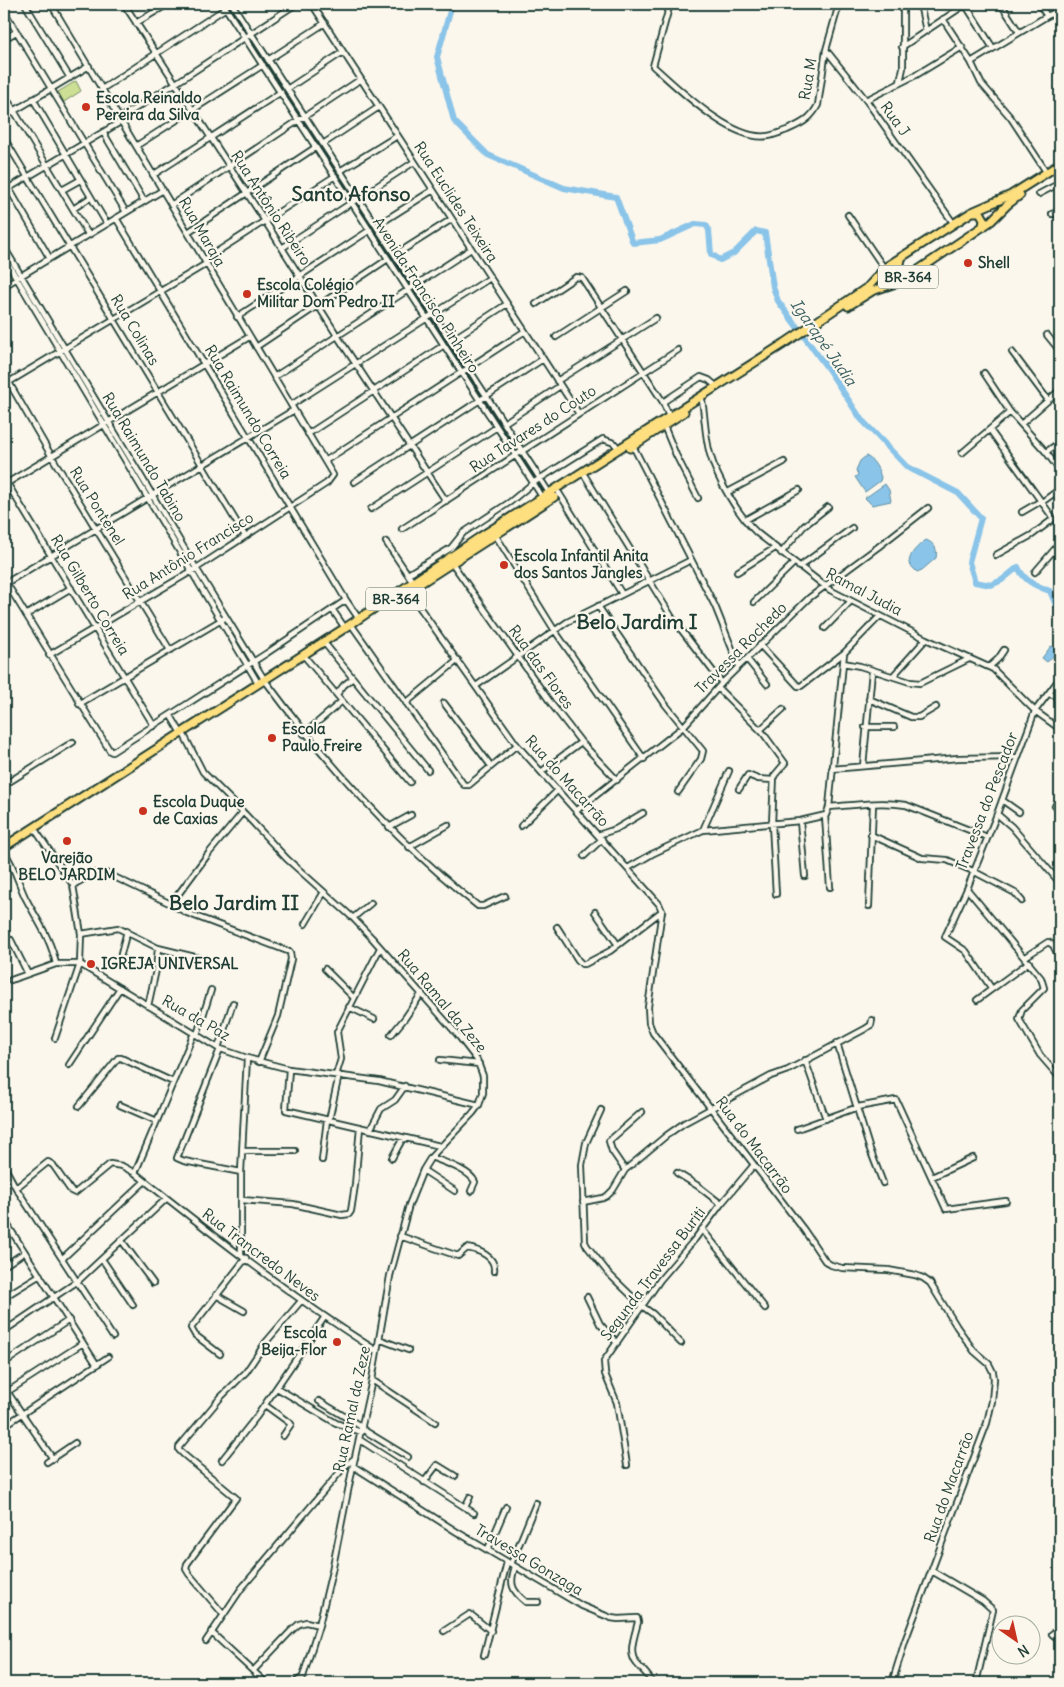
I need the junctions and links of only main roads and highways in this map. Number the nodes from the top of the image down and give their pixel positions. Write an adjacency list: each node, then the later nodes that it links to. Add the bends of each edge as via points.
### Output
1 (1060, 164): 3 (highway, BR-364, via 1011,195)
2 (1060, 170): 4 (highway, BR-364, via 1015,199)
3 (972, 212): 4 (highway, via 980,212 984,219); 5 (highway, BR-364)
4 (983, 227): 6 (highway, BR-364)
5 (902, 256): 6 (highway, via 901,268); 7 (highway, BR-364)
6 (912, 274): 7 (highway, BR-364, via 896,284 872,291)
7 (828, 317): 8 (highway, BR-364)
8 (786, 345): 9 (highway, BR-364, via 633,446); 9 (highway, BR-364, via 669,416)
9 (522, 514): 10 (highway, BR-364, via 496,536); 10 (highway, BR-364, via 500,524)
10 (482, 541): 11 (highway, BR-364); 11 (highway, BR-364, via 413,582)
11 (349, 627): 12 (highway, BR-364); 12 (highway, BR-364, via 326,645)
12 (263, 681): 13 (highway, BR-364)
13 (182, 734): 14 (highway, BR-364); 15 (highway, BR-364)
14 (4, 847)
15 (4, 851)

